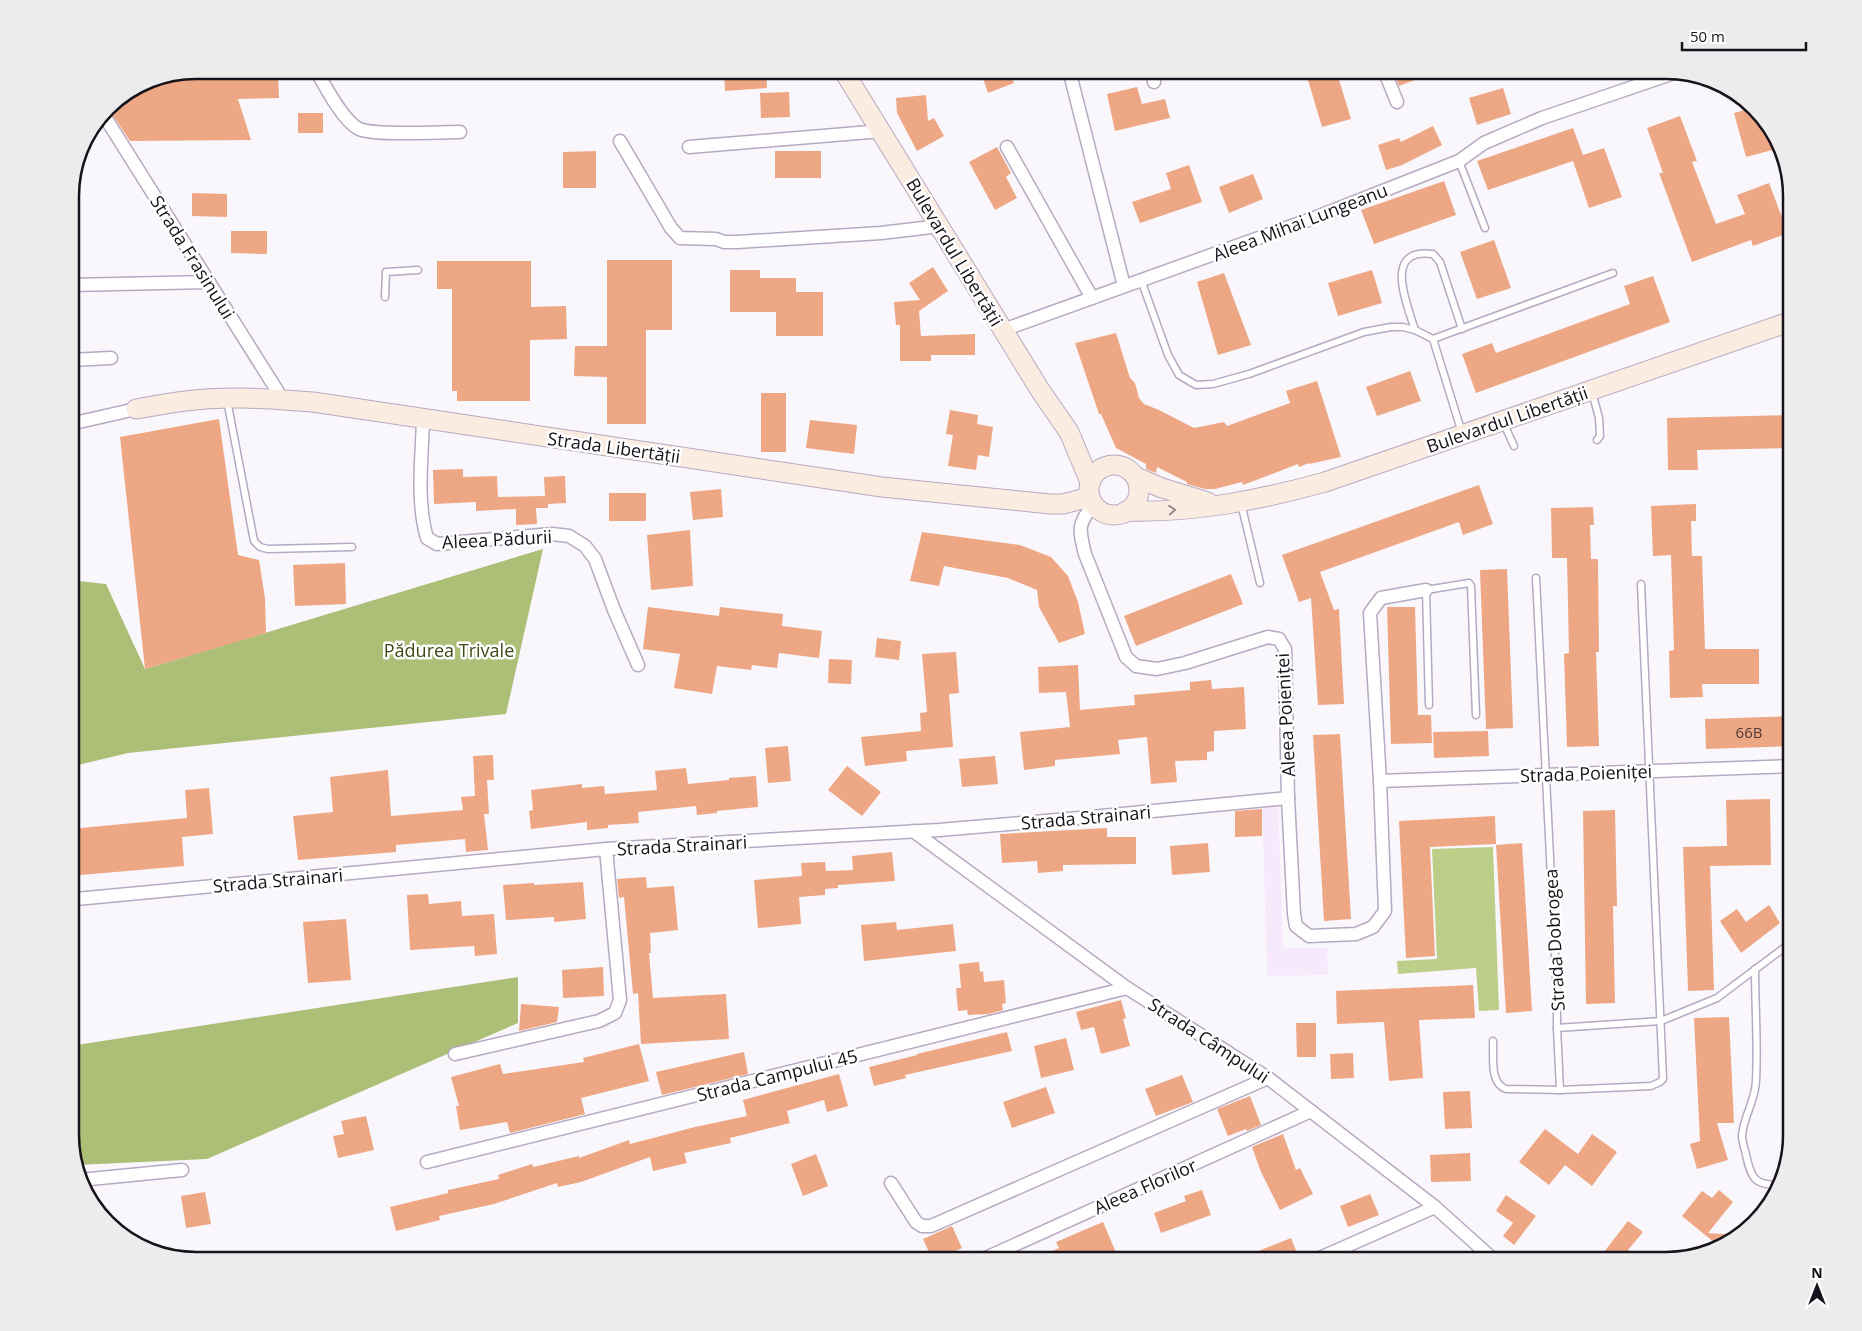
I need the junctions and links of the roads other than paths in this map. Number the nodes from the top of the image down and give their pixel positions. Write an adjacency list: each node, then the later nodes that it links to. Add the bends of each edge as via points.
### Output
1 (321, 79): 9 (street, via 340,111 359,129)
2 (849, 79): 8 (main road, Bulevardul Libertății)
3 (1070, 79): 21 (street)
4 (1388, 79): 6 (street)
5 (1656, 79): 13 (street, Aleea Mihai Lungeanu, via 1542,118 1484,143)
6 (1397, 102)
7 (107, 120): 19 (street, Strada Frasinului)
8 (882, 131): 11 (street); 14 (main road, Bulevardul Libertății)
9 (460, 132)
10 (620, 142): 14 (street, via 680,238 737,242)
11 (689, 147)
12 (1007, 147): 23 (street)
13 (1459, 161): 15 (lane); 18 (street, Aleea Mihai Lungeanu, via 1314,218)
14 (940, 226): 26 (main road, Bulevardul Libertății)
15 (1485, 228)
16 (418, 270): 22 (lane, via 386,272)
17 (1613, 273): 25 (lane)
18 (1141, 280): 21 (street, Aleea Mihai Lungeanu); 27 (lane, via 1168,355 1179,375 1196,385 1249,374 1364,332 1391,327)
19 (209, 282): 20 (street); 33 (street, Strada Frasinului)
20 (79, 285)
21 (1124, 286): 23 (street, Aleea Mihai Lungeanu)
22 (385, 297)
23 (1092, 298): 26 (street, Aleea Mihai Lungeanu)
24 (1783, 324): 31 (main road, Bulevardul Libertății)
25 (1462, 329): 27 (lane, via 1440,262 1433,254 1425,253 1412,256 1401,270); 28 (lane)
26 (1003, 330): 38 (main road, Bulevardul Libertății)
27 (1415, 330): 28 (lane)
28 (1433, 339): 39 (lane)
29 (111, 358): 30 (street)
30 (79, 360)
31 (1592, 390): 36 (main road, Bulevardul Libertății); 40 (lane, via 1599,418 1600,436)
32 (226, 398): 33 (main road, Strada Libertății); 34 (main road, Strada Libertății); 48 (lane, via 254,541 268,549)
33 (283, 400): 35 (main road, Strada Libertății)
34 (136, 409): 37 (street)
35 (424, 419): 44 (main road, Strada Libertății, via 902,489 1050,504 1063,504); 53 (street, Aleea Pădurii, via 421,500 427,538 437,544 552,534 569,536 585,546 595,559)
36 (1503, 420): 39 (main road, Bulevardul Libertății); 41 (lane)
37 (79, 422)
38 (1069, 432): 42 (main road, Bulevardul Libertății); 44 (main road, Bulevardul Libertății)
39 (1463, 434): 45 (main road, Bulevardul Libertății, via 1325,482)
40 (1597, 440)
41 (1514, 446)
42 (1114, 465): 43 (main road); 44 (main road, via 1099,470)
43 (1136, 477): 46 (main road, Bulevardul Libertății); 47 (main road, via 1138,492)
44 (1092, 495): 47 (main road, via 1101,511 1109,514); 60 (street, Aleea Poieniței, via 1081,522 1081,541 1126,657 1136,666 1157,669 1268,637 1279,639 1285,649)
45 (1241, 502): 46 (main road, Bulevardul Libertății); 50 (lane)
46 (1218, 505): 47 (main road, Bulevardul Libertății, one-way to 46, via 1180,510)
47 (1126, 511)
48 (352, 547)
49 (1536, 578): 58 (lane, Strada Dobrogea)
50 (1260, 583)
51 (1641, 584): 57 (lane)
52 (1426, 590): 54 (lane); 55 (lane, via 1463,582 1471,586); 59 (street, via 1381,598 1370,613)
53 (638, 665)
54 (1428, 706)
55 (1476, 715)
56 (1783, 766): 57 (street, Strada Poieniței)
57 (1649, 771): 58 (street, Strada Poieniței); 67 (lane)
58 (1545, 774): 59 (street, Strada Poieniței); 68 (lane, Strada Dobrogea)
59 (1380, 780): 60 (street, Aleea Poieniței, via 1385,911 1373,927 1356,934 1309,936 1296,926)
60 (1288, 798): 61 (street, Strada Strainari)
61 (913, 831): 62 (street, Strada Strainari); 66 (street, Strada Câmpului)
62 (606, 849): 63 (street, Strada Strainari); 70 (street, via 620,1000 616,1013 599,1021)
63 (79, 899)
64 (1783, 948): 65 (lane, Strada Dobrogea)
65 (1754, 968): 67 (lane, Strada Dobrogea, via 1717,998); 78 (lane, via 1756,1082 1742,1137 1750,1174 1758,1182)
66 (1127, 988): 71 (street, Strada Câmpului); 74 (street, Strada Campului 45)
67 (1661, 1021): 68 (lane, Strada Dobrogea); 72 (lane, via 1663,1074 1660,1082 1651,1086)
68 (1557, 1028): 72 (lane)
69 (1493, 1041): 72 (lane, via 1494,1075 1501,1087 1506,1090)
70 (455, 1054)
71 (1268, 1078): 73 (street, Strada Câmpului); 77 (street, via 931,1226 916,1222)
72 (1560, 1090)
73 (1311, 1111): 79 (street, Strada Câmpului); 80 (street, Aleea Florilor)
74 (427, 1162)
75 (182, 1170): 76 (street)
76 (88, 1179)
77 (891, 1183)
78 (1772, 1185)
79 (1435, 1207): 81 (street); 82 (street, Strada Câmpului)
80 (999, 1252)
81 (1333, 1252)
82 (1485, 1252)

